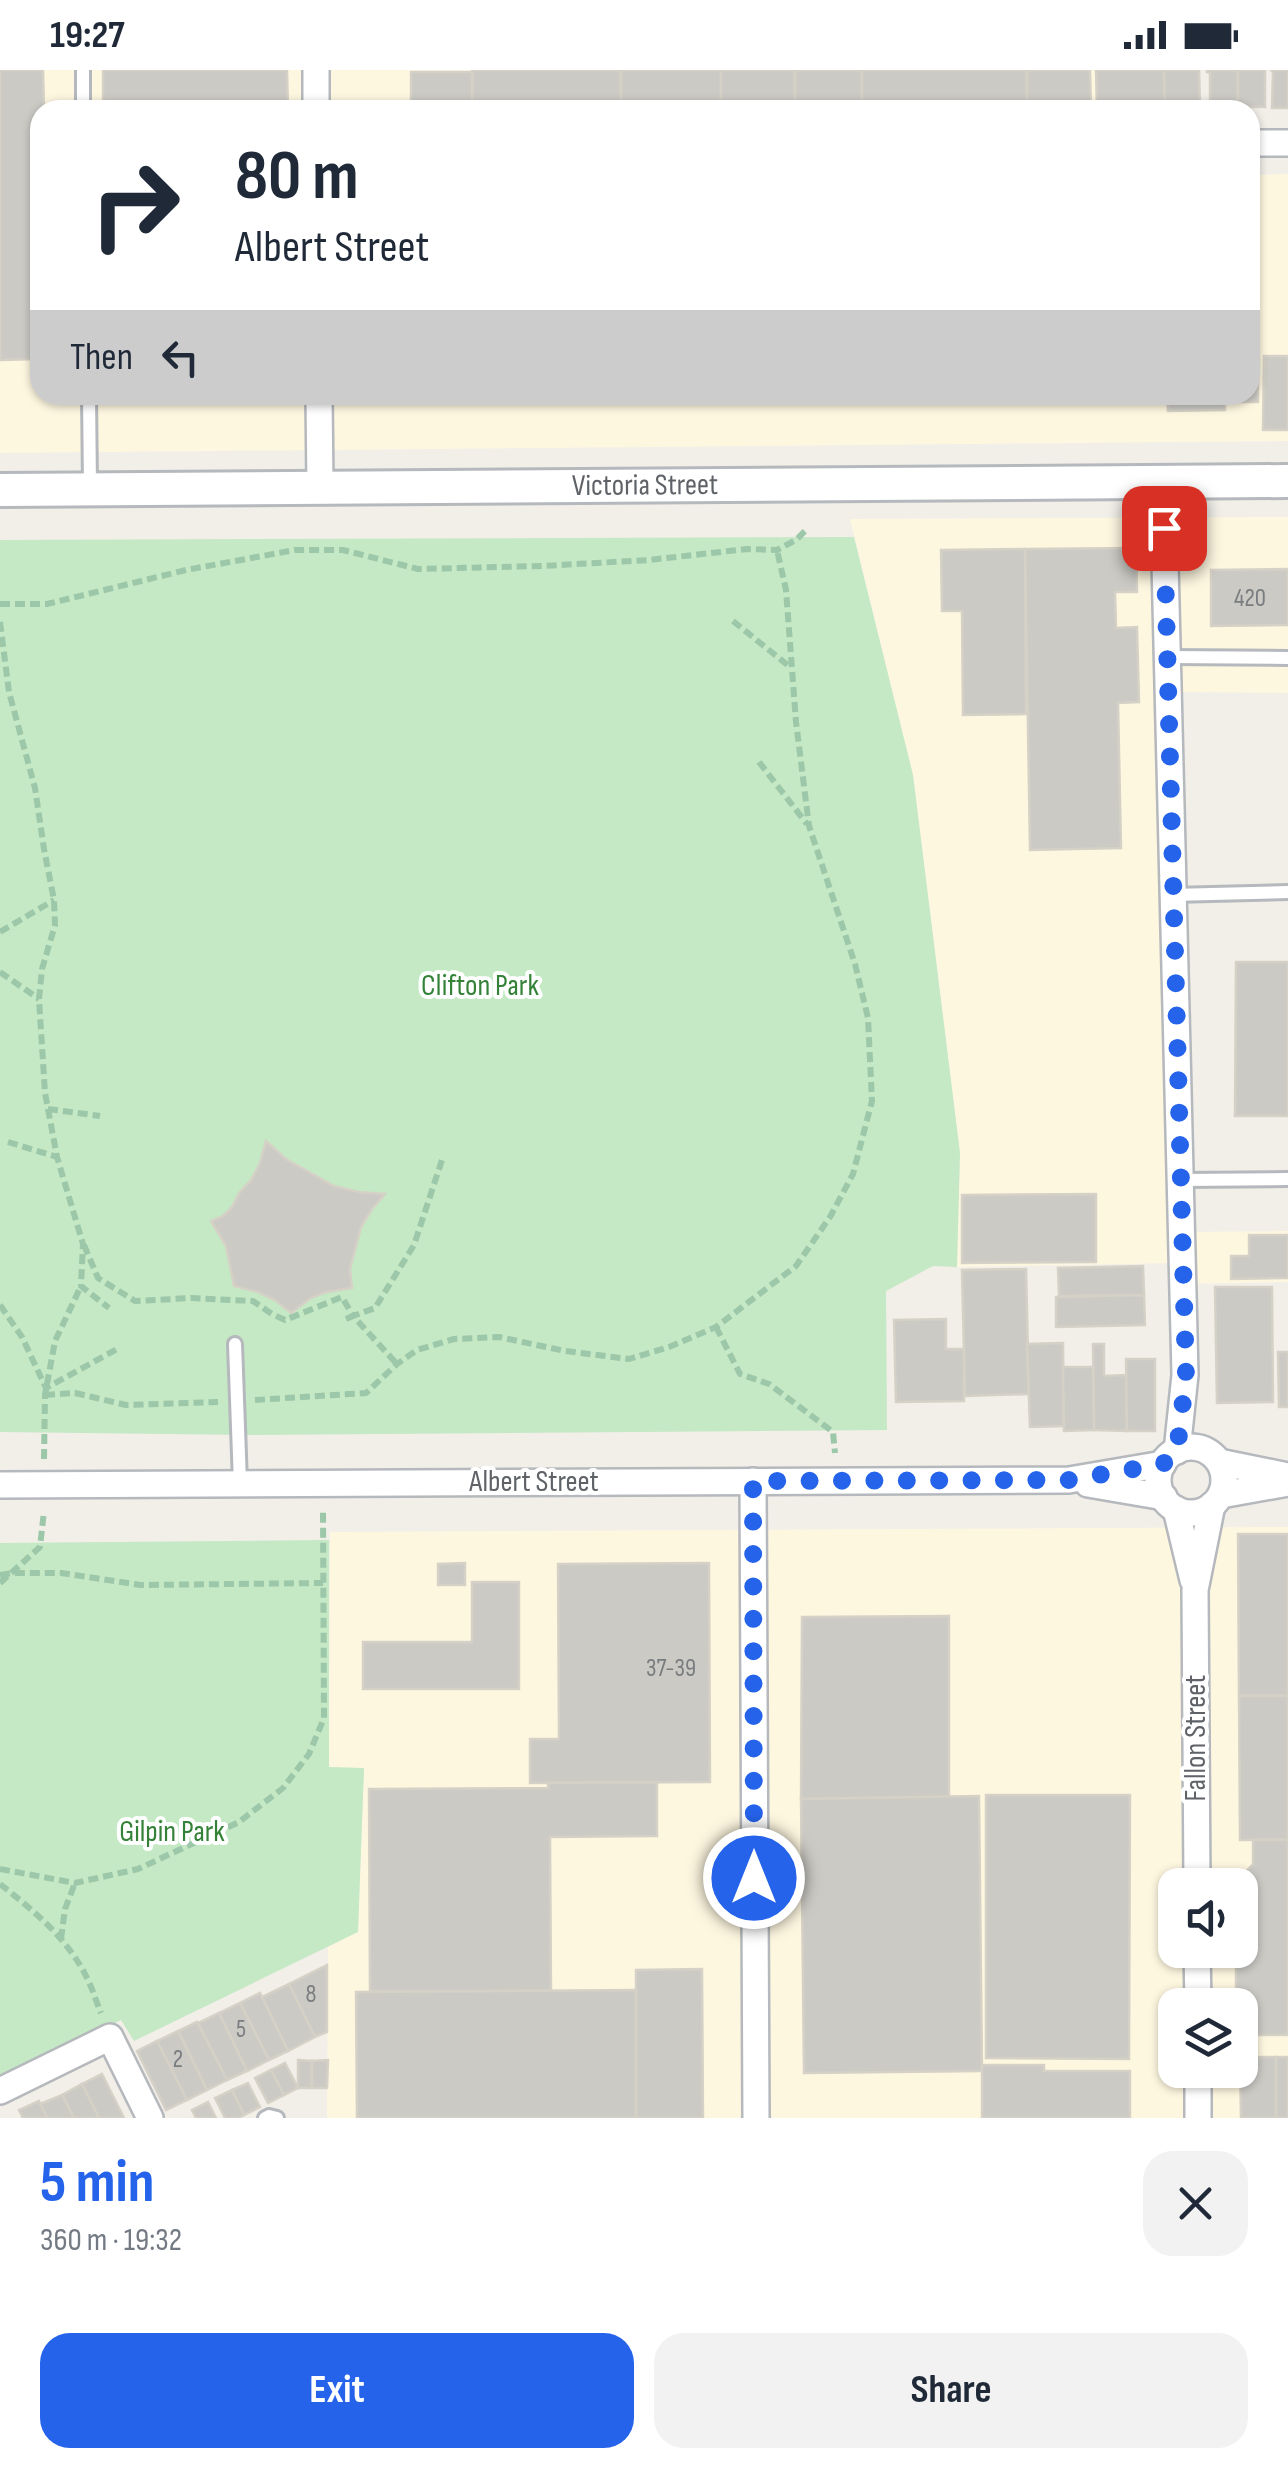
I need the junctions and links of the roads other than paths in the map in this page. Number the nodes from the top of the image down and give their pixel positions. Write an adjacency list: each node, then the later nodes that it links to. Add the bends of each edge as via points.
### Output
1 (83, 70): 3 (lane)
2 (316, 70): 4 (street)
3 (84, 100)
4 (316, 100)
5 (1288, 142): 6 (street)
6 (1260, 143)
7 (88, 405): 12 (lane)
8 (319, 405): 11 (street)
9 (1164, 482): 10 (street, Victoria Street); 11 (street, Victoria Street); 14 (street)
10 (1288, 482)
11 (320, 486): 12 (street, Victoria Street)
12 (90, 489): 13 (street, Victoria Street)
13 (0, 490)
14 (1167, 658): 15 (lane); 17 (street)
15 (1288, 658)
16 (1288, 892): 17 (lane)
17 (1172, 895): 19 (street)
18 (1288, 1179): 19 (lane)
19 (1181, 1180): 21 (street)
20 (235, 1344): 25 (lane)
21 (1190, 1456): 22 (street, Albert Street); 23 (street, Albert Street); 27 (street, via 1224,1478); 28 (street, via 1158,1481)
22 (1288, 1479): 27 (street, Albert Street)
23 (1069, 1480): 24 (street, Albert Street); 28 (street, Albert Street)
24 (753, 1481): 25 (street, Albert Street); 36 (street)
25 (240, 1483): 26 (street, Albert Street)
26 (0, 1485)
27 (1216, 1500): 28 (street, via 1195,1513); 29 (street, Fallon Street)
28 (1170, 1503): 29 (street, Fallon Street)
29 (1195, 1590): 30 (street, Fallon Street)
30 (1197, 1868)
31 (1198, 2088): 37 (street)
32 (0, 2091): 33 (street, via 110,2037)
33 (150, 2118)
34 (265, 2118): 35 (lane)
35 (277, 2118)
36 (756, 2118)
37 (1198, 2118)

